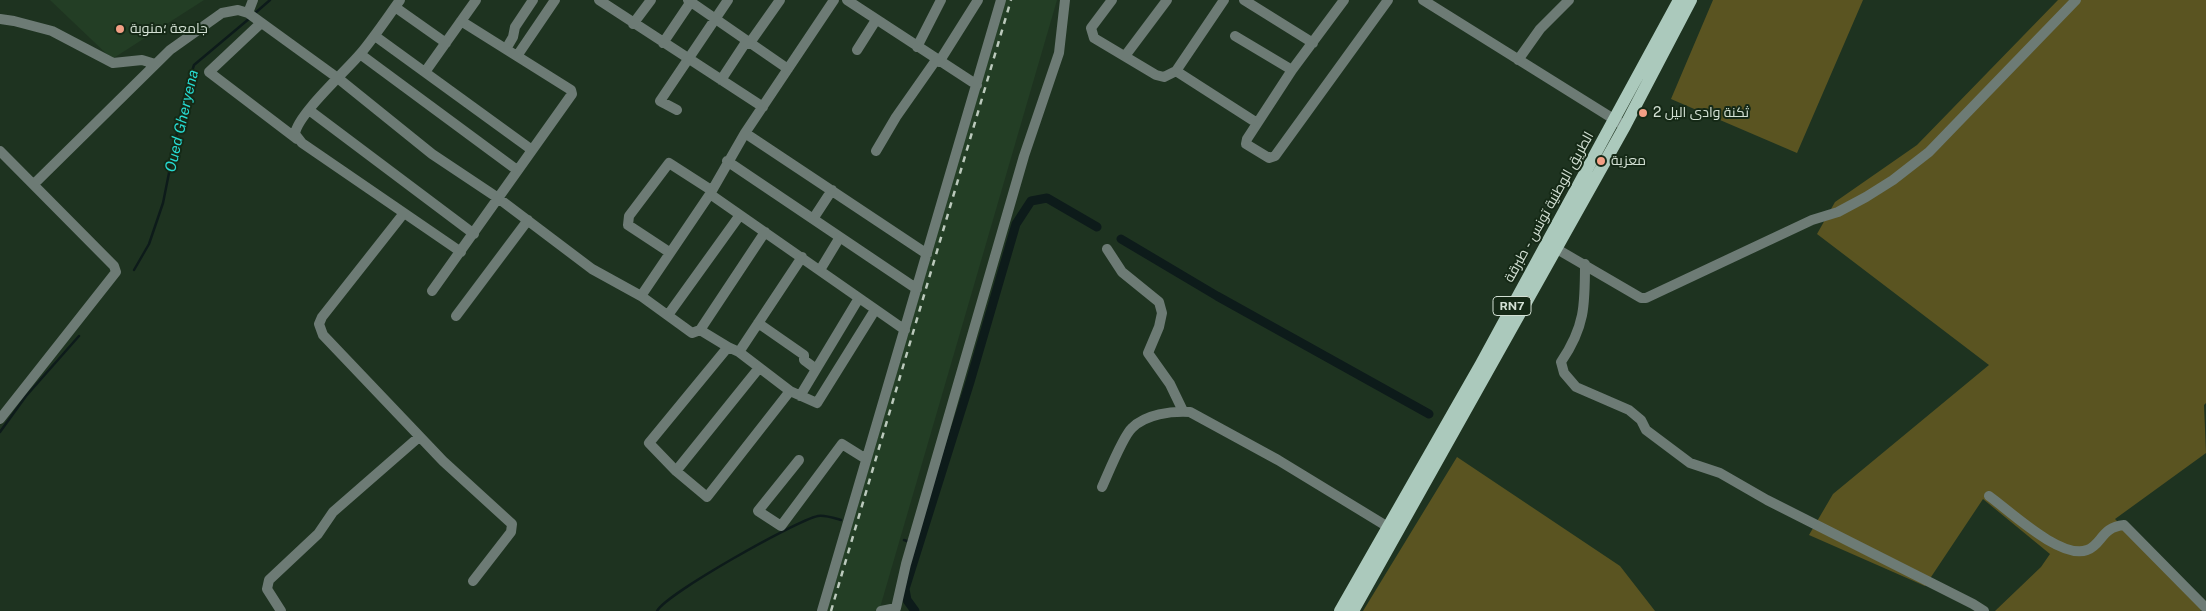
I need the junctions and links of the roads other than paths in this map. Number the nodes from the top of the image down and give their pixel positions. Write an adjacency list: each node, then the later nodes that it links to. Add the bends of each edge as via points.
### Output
1 (253, 0): 28 (street)
2 (476, 0): 32 (street)
3 (533, 0): 41 (street, via 515,27)
4 (555, 0): 44 (street)
5 (651, 0): 33 (street)
6 (728, 0): 30 (street)
7 (780, 0): 38 (street)
8 (834, 0): 50 (street)
9 (847, 0): 31 (street)
10 (941, 0): 40 (street)
11 (978, 0): 48 (street)
12 (1001, 0): 56 (street)
13 (1065, 0): 117 (street, via 1059,53 1024,156 896,608)
14 (1112, 0): 45 (street, via 1091,28 1091,33)
15 (1224, 0): 52 (street)
16 (1244, 0): 39 (street)
17 (1344, 0): 39 (street)
18 (1388, 0): 60 (street, via 1274,158 1246,144)
19 (1423, 0): 47 (street)
20 (1568, 0): 47 (street, via 1540,29)
21 (1679, 0): 61 (main road, الطريق الوطنية تونس - طبرقة / RN7)
22 (1691, 0): 61 (main road, الطريق الوطنية تونس - طبرقة / RN7)
23 (2076, 0): 86 (street, via 1929,152 1866,197 1646,298)
24 (690, 1): 30 (street); 37 (street)
25 (1164, 1): 45 (street)
26 (605, 2): 33 (street)
27 (397, 4): 34 (street); 36 (street)
28 (255, 18): 49 (street, via 238,10 222,13); 54 (street); 63 (street, via 210,72)
29 (0, 19): 49 (street, via 52,31 113,63 142,60)
30 (714, 19): 38 (street); 46 (street)
31 (876, 20): 40 (street); 42 (street)
32 (461, 22): 36 (street); 41 (street)
33 (634, 24): 37 (street)
34 (375, 36): 43 (street); 53 (street)
35 (1235, 36): 51 (street)
36 (446, 43): 53 (street)
37 (663, 43): 46 (street)
38 (747, 43): 50 (street); 55 (street)
39 (1313, 43): 51 (street)
40 (917, 47): 48 (street)
41 (506, 49): 44 (street)
42 (857, 50)
43 (360, 54): 54 (street); 68 (street)
44 (517, 56): 64 (street, via 572,92)
45 (1125, 56): 52 (street, via 1156,75 1164,77)
46 (688, 59): 55 (street); 59 (street, via 660,101)
47 (1518, 60): 61 (street)
48 (937, 61): 56 (street); 66 (street, via 896,117)
49 (155, 64): 69 (street)
50 (788, 69): 57 (street)
51 (1292, 70): 60 (street)
52 (1176, 71): 60 (street)
53 (425, 72): 64 (street)
54 (339, 79): 58 (street); 72 (street, via 432,154)
55 (721, 80): 57 (street)
56 (977, 85): 84 (street)
57 (763, 107): 62 (street)
58 (309, 110): 63 (street, via 296,130); 78 (street)
59 (677, 110)
60 (1257, 123)
61 (1620, 123): 80 (main road, الطريق الوطنية تونس - طبرقة / RN7)
62 (745, 132): 67 (street); 70 (street)
63 (297, 139): 73 (street)
64 (532, 150): 68 (street)
65 (0, 151): 69 (street)
66 (876, 151)
67 (727, 161): 71 (street); 75 (street)
68 (517, 170): 72 (street)
69 (34, 184): 105 (street, via 114,266 116,272)
70 (832, 190): 75 (street); 84 (street)
71 (710, 192): 74 (street); 83 (street); 83 (street, via 669,163 629,216 628,225)
72 (498, 198): 76 (street); 78 (street)
73 (404, 213): 82 (street); 106 (street, via 322,317 319,328 328,342)
74 (740, 215): 77 (street); 93 (street)
75 (813, 219): 79 (street)
76 (528, 220): 90 (street, via 592,269); 94 (street)
77 (765, 232): 85 (street); 96 (street)
78 (474, 234): 82 (street)
79 (840, 237): 87 (street); 88 (street)
80 (1551, 246): 86 (street); 112 (main road, الطريق الوطنية تونس - طبرقة / RN7); 119 (main road, الطريق الوطنية تونس - طبرقة / RN7, via 1515,324)
81 (1106, 249): 104 (street, via 1122,272 1159,302 1162,313 1159,327 1148,353)
82 (462, 252): 89 (street)
83 (668, 252): 90 (street)
84 (927, 254): 88 (street)
85 (802, 257): 87 (street); 95 (street)
86 (1585, 264): 120 (street, via 1584,311 1580,328 1561,362 1564,373 1576,387 1629,410 1641,420 1646,430 1690,463 1720,472 1767,500)
87 (820, 270): 91 (street)
88 (917, 289): 97 (street)
89 (432, 291)
90 (641, 296): 93 (street)
91 (859, 298): 92 (street); 101 (street)
92 (875, 310): 97 (street); 103 (street, via 820,401 813,403)
93 (668, 315): 96 (street, via 692,333)
94 (456, 316)
95 (758, 323): 99 (street); 101 (street, via 794,347)
96 (700, 330): 98 (street)
97 (905, 330): 107 (street)
98 (728, 346): 99 (street); 109 (street, via 649,443)
99 (739, 352): 100 (street)
100 (759, 368): 102 (street); 109 (street)
101 (816, 368): 103 (street)
102 (790, 391): 103 (street); 109 (street, via 707,497)
103 (800, 396)
104 (1184, 411): 110 (street, via 1151,416 1131,428); 112 (street, via 1278,460)
105 (0, 419)
106 (419, 437): 113 (street, via 512,524 511,532); 115 (street, via 333,512 318,534 269,580 267,589)
107 (866, 459): 108 (street, via 842,444 781,526 758,512); 116 (street)
108 (799, 460)
109 (676, 471)
110 (1102, 487)
111 (1989, 496): 114 (street, via 2054,544 2070,552 2087,550 2113,527 2124,525)
112 (1388, 527): 118 (main road, الطريق الوطنية تونس - طبرقة / RN7)
113 (473, 581)
114 (2206, 608)
115 (280, 611)
116 (822, 611)
117 (881, 611)
118 (1340, 611)
119 (1353, 611)
120 (1984, 611)

